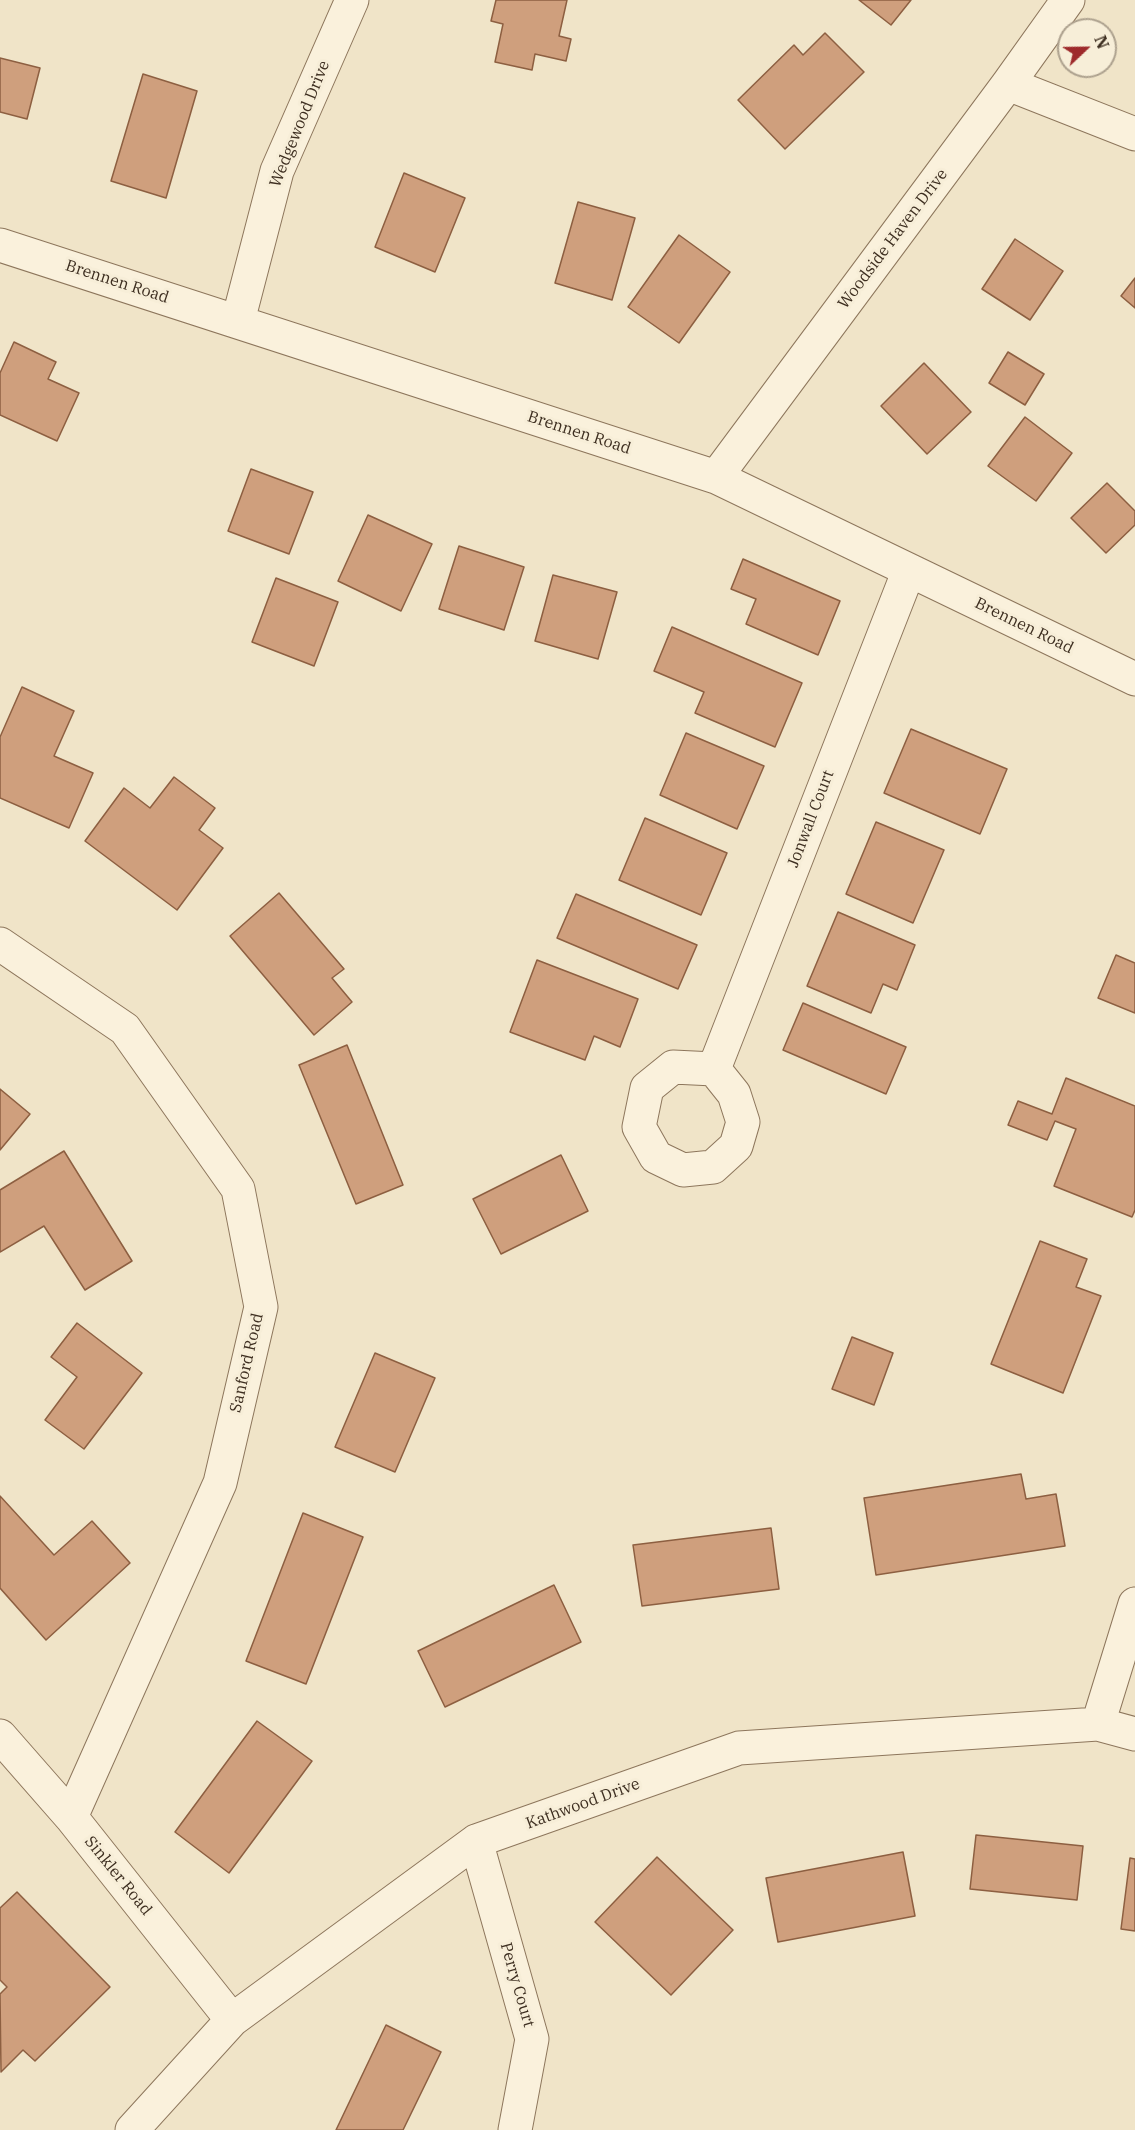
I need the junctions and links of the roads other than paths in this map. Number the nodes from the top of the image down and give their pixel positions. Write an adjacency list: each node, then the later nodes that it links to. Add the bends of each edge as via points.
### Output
1 (352, 0): 6 (street, Wedgewood Drive, via 277,171)
2 (1068, 0): 3 (street, Woodside Haven Drive)
3 (1008, 84): 4 (street); 7 (street, Woodside Haven Drive)
4 (1135, 134)
5 (0, 245): 6 (street, Brennen Road)
6 (238, 321): 7 (street, Brennen Road)
7 (716, 477): 8 (street, Brennen Road)
8 (909, 570): 9 (street, Brennen Road); 11 (street, Jonwall Court)
9 (1135, 679)
10 (0, 944): 16 (street, Sanford Road, via 125,1029 238,1189 261,1307 220,1483)
11 (714, 1069)
12 (1135, 1604): 13 (street)
13 (1098, 1724): 14 (street, Kathwood Drive); 17 (street, Kathwood Drive, via 739,1748)
14 (1135, 1734)
15 (0, 1736): 16 (street, Sinkler Road)
16 (71, 1817): 18 (street, Sinkler Road)
17 (476, 1841): 18 (street, Kathwood Drive); 20 (street, Perry Court, via 532,2039)
18 (232, 2020): 19 (street, Kathwood Drive)
19 (132, 2130)
20 (515, 2130)

